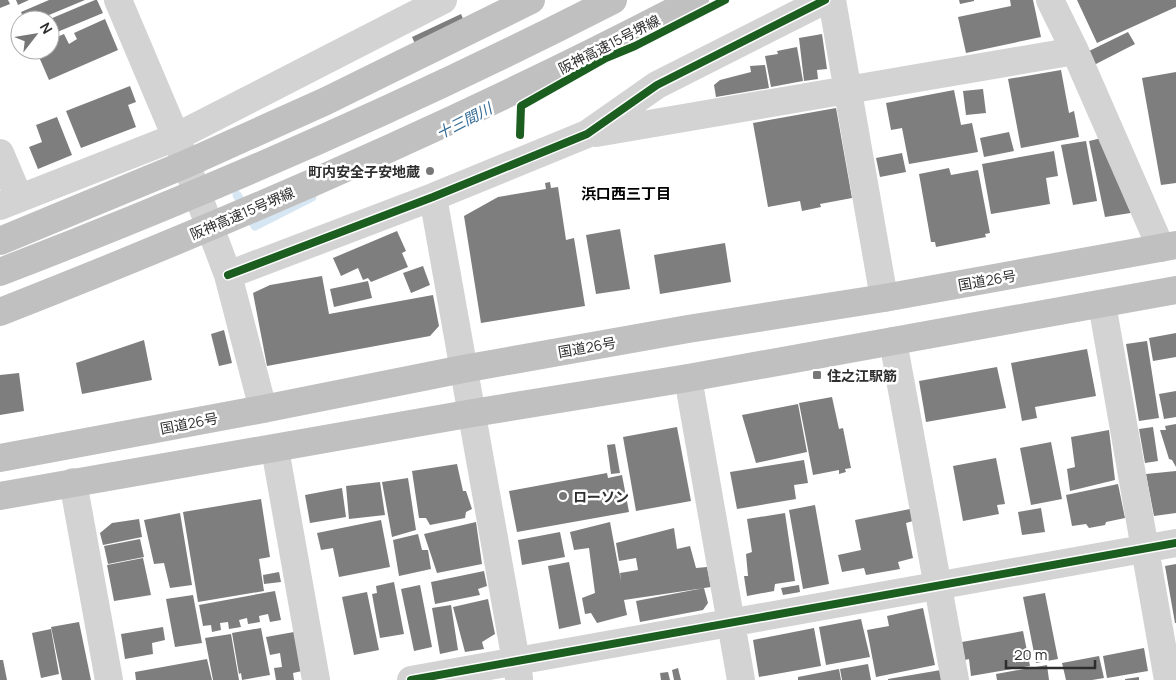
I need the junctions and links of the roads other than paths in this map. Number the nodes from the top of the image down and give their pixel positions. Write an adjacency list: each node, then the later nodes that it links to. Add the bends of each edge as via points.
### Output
1 (118, 0): 12 (street)
2 (443, 0): 12 (street)
3 (530, 0): 14 (highway, via 326,101)
4 (613, 0): 19 (highway, bridge, via 344,129 149,213)
5 (695, 0): 24 (highway, 阪神高速15号堺線, bridge, via 571,63 363,161)
6 (825, 0): 11 (street, via 656,85)
7 (832, 0): 10 (street)
8 (1050, 0): 9 (street)
9 (1075, 51): 10 (street); 18 (street)
10 (848, 89): 11 (street); 22 (street)
11 (587, 134): 15 (street)
12 (176, 138): 14 (street); 16 (street)
13 (0, 153): 16 (street)
14 (186, 164): 17 (highway); 20 (street)
15 (433, 197): 20 (street); 26 (street)
16 (10, 202)
17 (0, 241)
18 (1169, 246): 22 (highway, 国道26号)
19 (0, 272)
20 (228, 275): 28 (street)
21 (1176, 290): 23 (highway)
22 (884, 298): 26 (highway, 国道26号)
23 (1102, 304): 25 (highway); 35 (street)
24 (0, 312)
25 (893, 341): 27 (highway); 36 (street)
26 (463, 369): 28 (highway, 国道26号); 29 (street)
27 (688, 378): 29 (highway); 37 (street)
28 (263, 409): 31 (highway, 国道26号)
29 (473, 414): 30 (highway); 38 (street)
30 (275, 449): 32 (highway); 40 (street)
31 (0, 458)
32 (73, 482): 33 (highway); 39 (street)
33 (0, 496)
34 (1176, 543): 35 (street)
35 (1145, 549): 36 (street); 44 (street)
36 (937, 586): 37 (street); 43 (street)
37 (731, 623): 38 (street); 42 (street)
38 (518, 671): 41 (street)
39 (109, 680)
40 (316, 680)
41 (411, 680)
42 (741, 680)
43 (955, 680)
44 (1168, 680)

